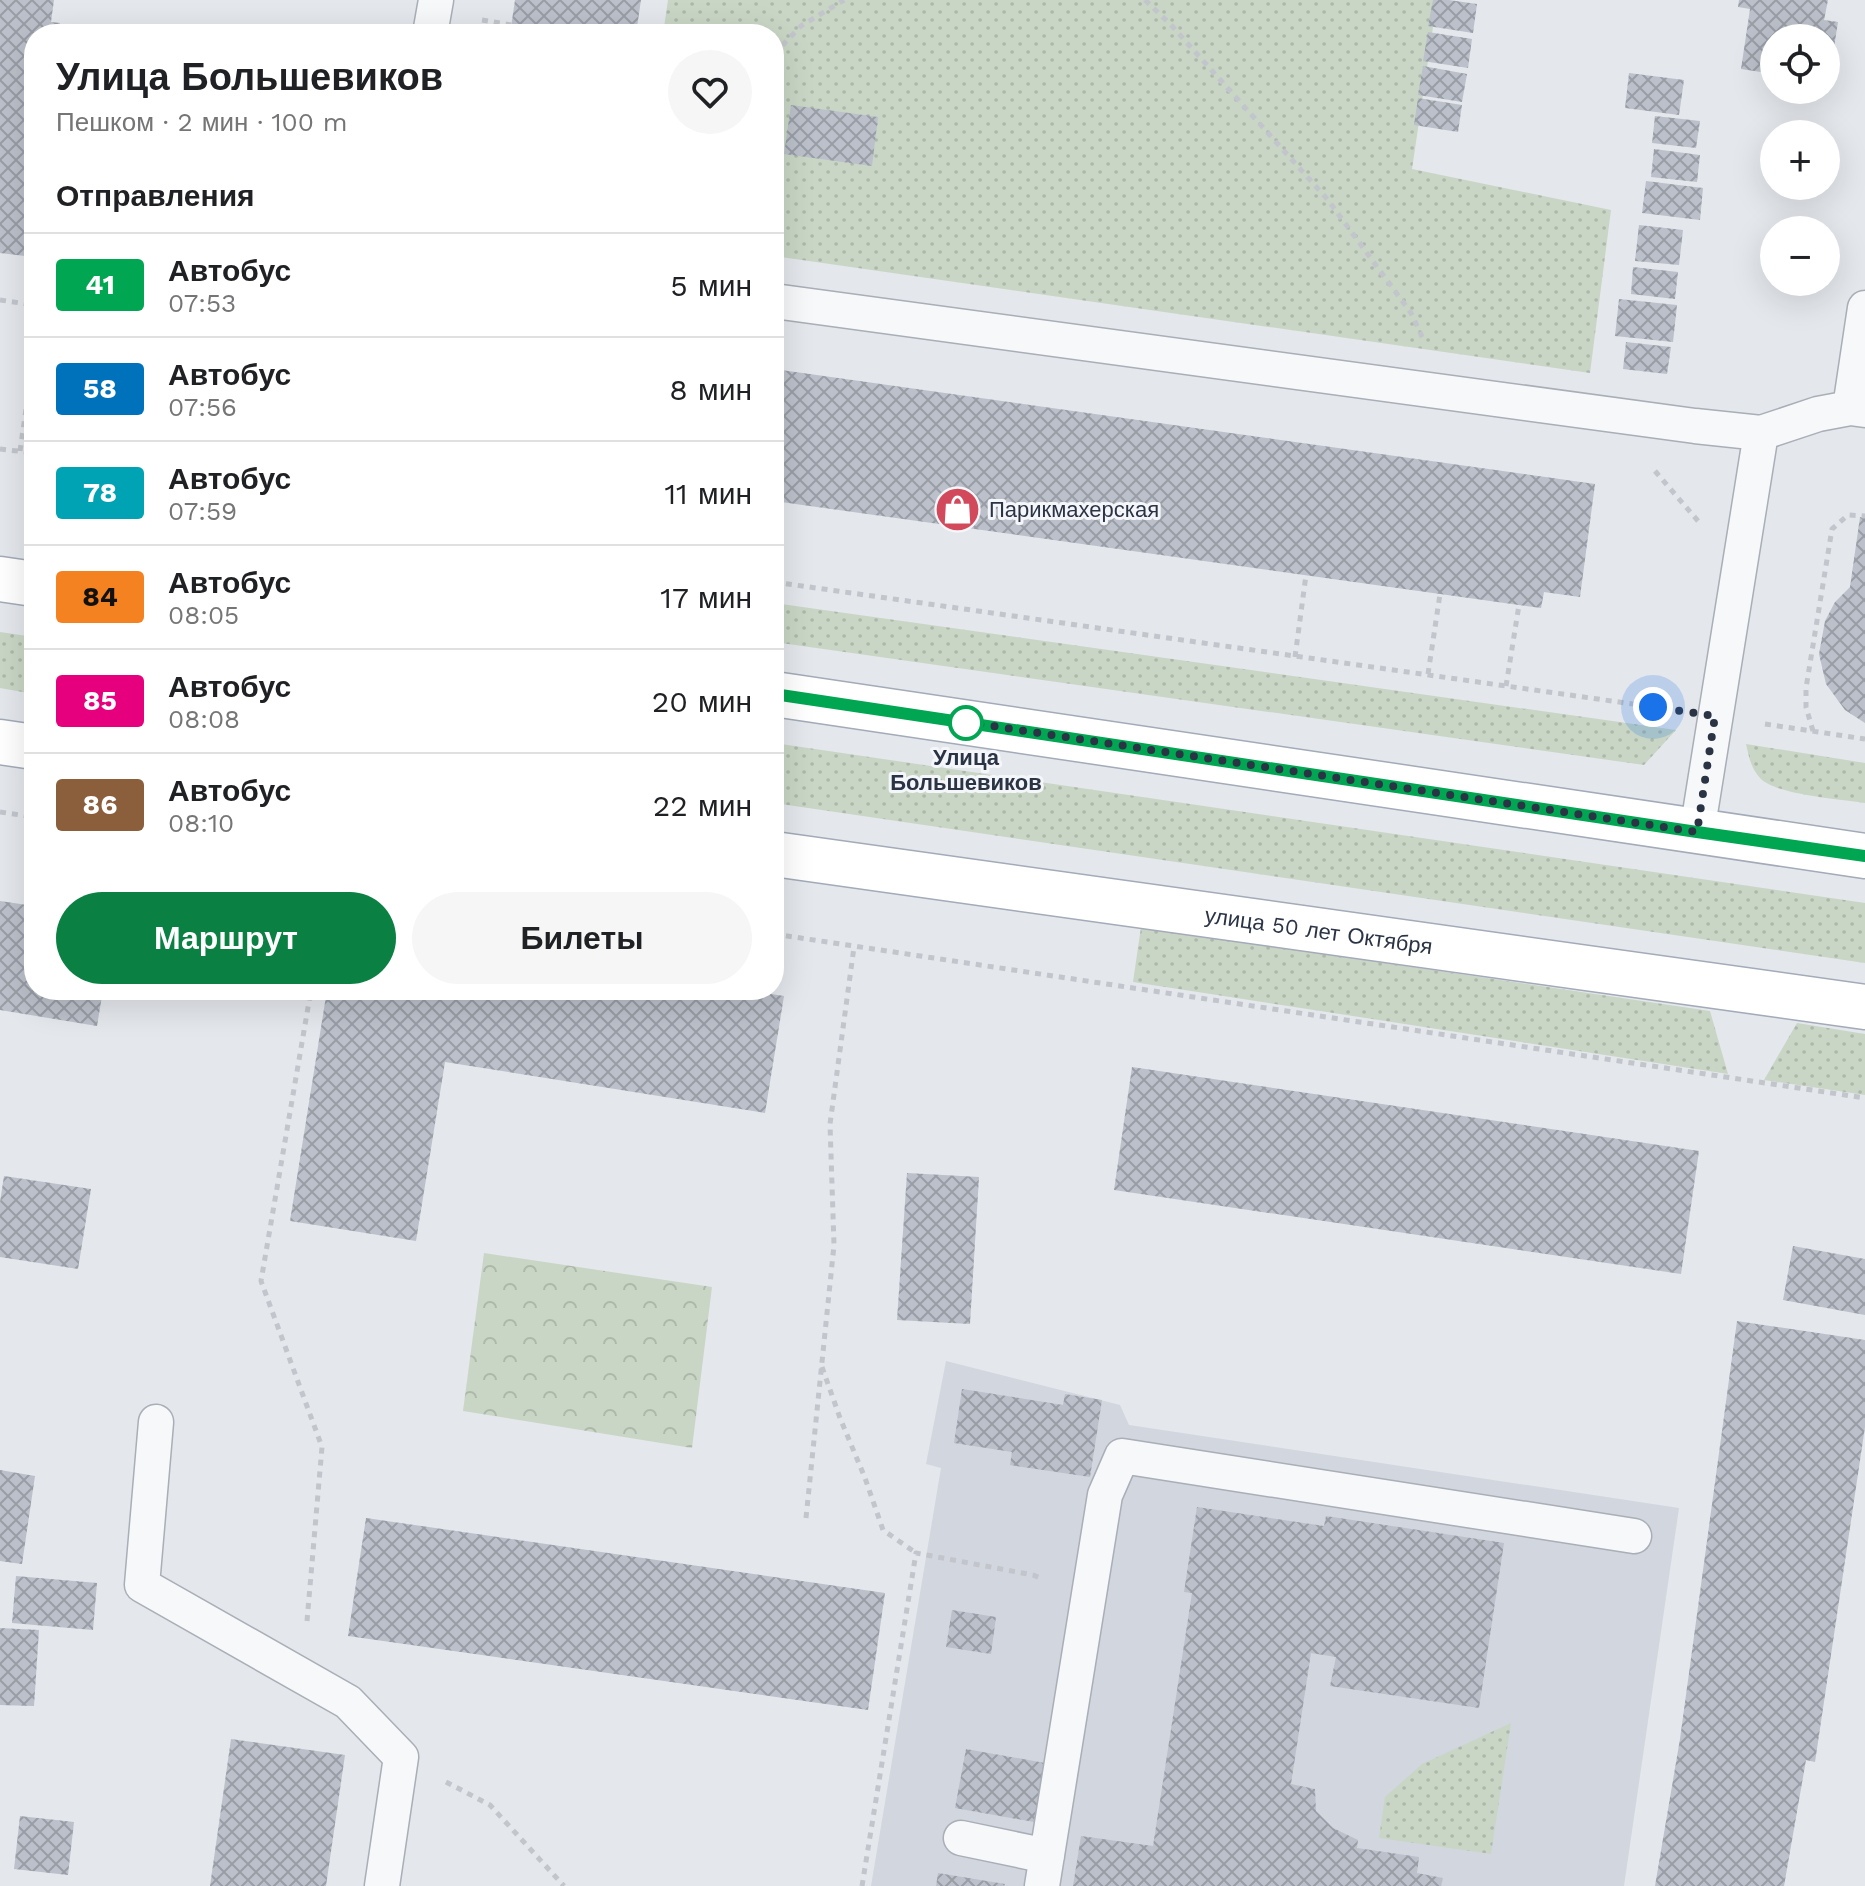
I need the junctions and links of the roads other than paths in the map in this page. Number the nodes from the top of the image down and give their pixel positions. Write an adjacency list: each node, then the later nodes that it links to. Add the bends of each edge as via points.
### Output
1 (436, 0): 2 (lane)
2 (432, 24)
3 (784, 302): 6 (lane)
4 (1865, 308): 5 (lane)
5 (1858, 409): 6 (lane, via 1818,414)
6 (1761, 433): 12 (lane)
7 (0, 579): 8 (main road)
8 (24, 583)
9 (784, 695): 12 (main road)
10 (0, 742): 11 (main road)
11 (24, 746)
12 (1697, 832): 14 (main road)
13 (784, 855): 15 (main road, улица 50 лет Октября)
14 (1865, 856)
15 (1865, 1007)
16 (156, 1422): 20 (lane, via 142,1585 348,1702 401,1757)
17 (1634, 1536): 19 (lane, via 1122,1456 1105,1495)
18 (961, 1838): 19 (lane)
19 (1044, 1871)
20 (382, 1886)

